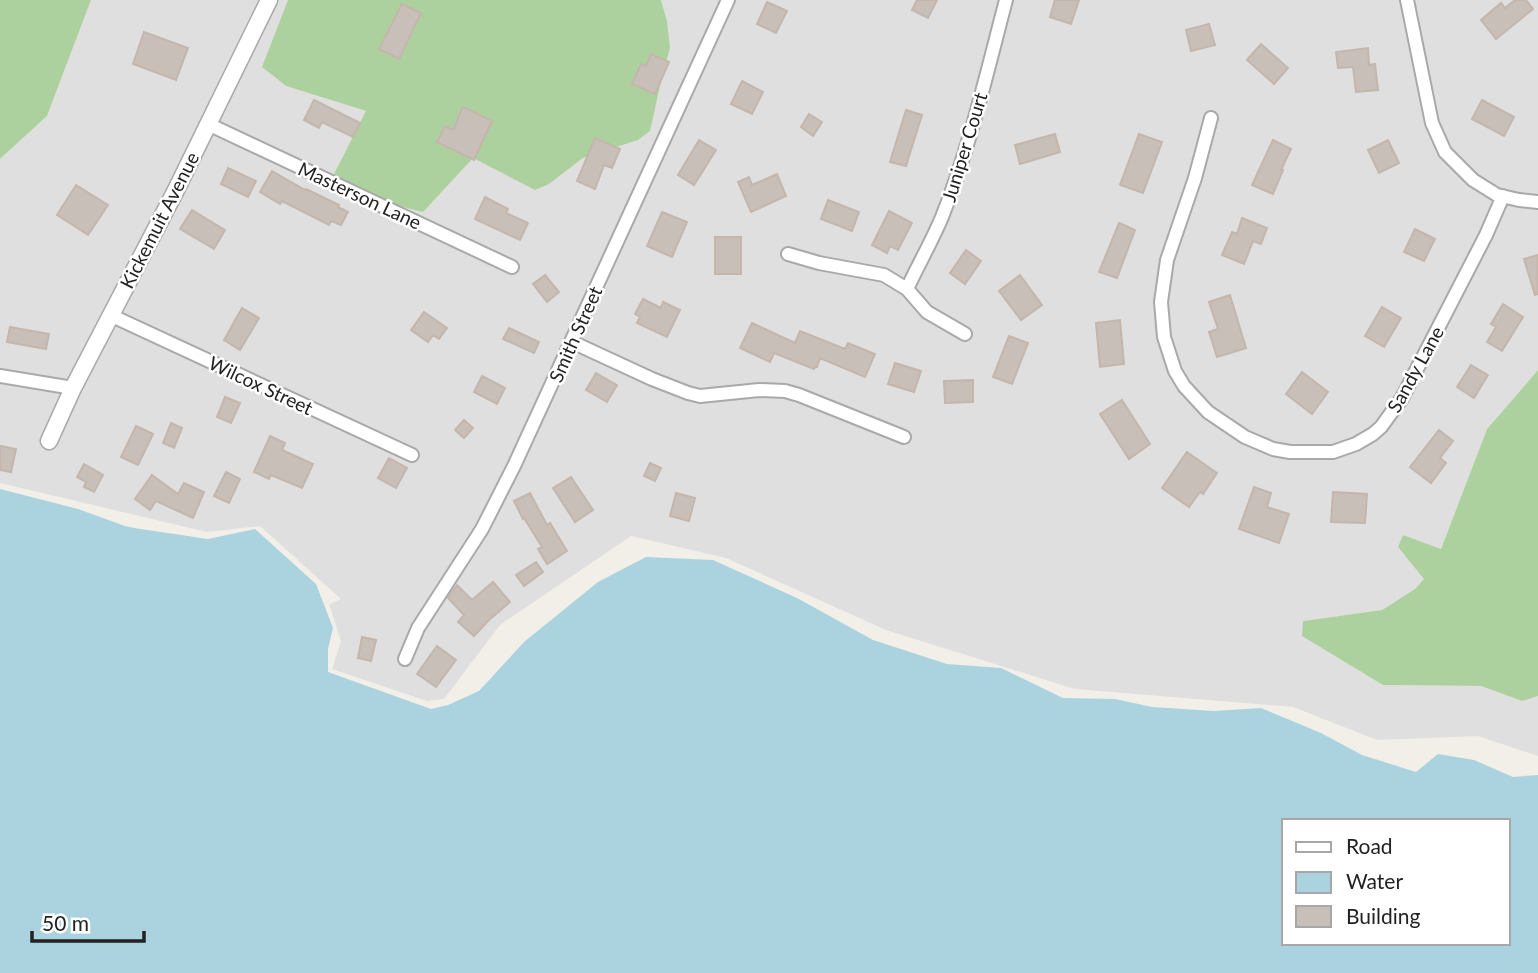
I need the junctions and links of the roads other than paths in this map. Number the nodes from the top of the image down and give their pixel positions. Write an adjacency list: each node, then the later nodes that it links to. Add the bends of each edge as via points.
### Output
1 (269, 0): 6 (street, Kickemuit Avenue)
2 (728, 0): 14 (street, Smith Street)
3 (1006, 0): 11 (street, Juniper Court, via 955,181)
4 (1408, 0): 7 (street, via 1438,138 1445,152 1473,180)
5 (1211, 118): 7 (street, Sandy Lane, via 1167,260 1161,302 1164,337 1175,371 1208,412 1273,449 1334,452 1381,427 1402,398)
6 (208, 124): 10 (street, Masterson Lane); 12 (street, Kickemuit Avenue)
7 (1503, 196): 8 (street)
8 (1538, 202)
9 (788, 254): 11 (street, via 884,275)
10 (512, 267)
11 (907, 289): 13 (street, via 927,312)
12 (110, 315): 16 (street, Kickemuit Avenue); 19 (street, Wilcox Street)
13 (965, 334)
14 (572, 342): 17 (street, via 688,393 785,391); 20 (street, Smith Street, via 496,503 418,628)
15 (0, 376): 16 (street)
16 (73, 388): 18 (street, Kickemuit Avenue)
17 (904, 437)
18 (50, 440)
19 (412, 455)
20 (405, 659)

